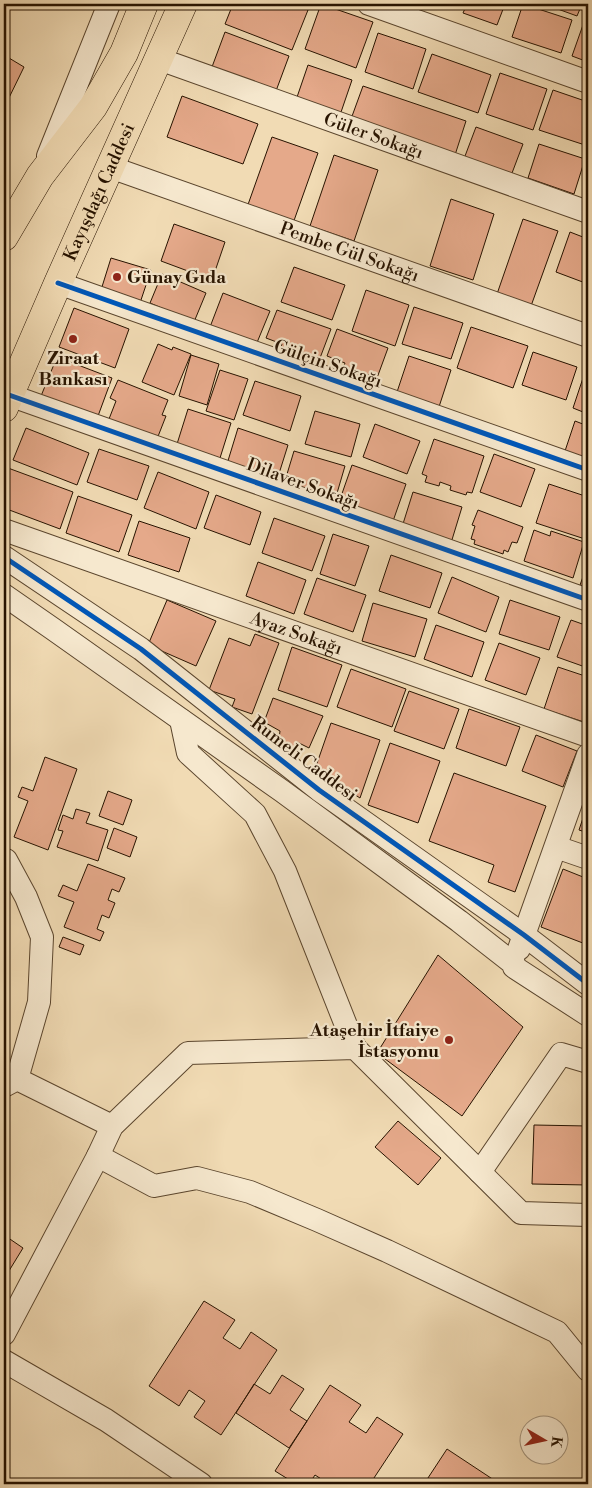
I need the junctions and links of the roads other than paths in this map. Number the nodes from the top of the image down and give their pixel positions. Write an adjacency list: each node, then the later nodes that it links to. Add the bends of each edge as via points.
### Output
1 (109, 4): 8 (street)
2 (144, 4): 8 (main road, via 124,53 93,107)
3 (183, 4): 5 (main road, Kayışdağı Caddesi)
4 (369, 4): 6 (street)
5 (159, 59): 7 (main road, Kayışdağı Caddesi); 9 (street, Güler Sokağı)
6 (588, 82)
7 (110, 167): 11 (main road, Kayışdağı Caddesi); 12 (street, Pembe Gül Sokağı)
8 (40, 176): 10 (main road)
9 (588, 212)
10 (4, 238)
11 (58, 283): 13 (main road, Kayışdağı Caddesi); 14 (street, Gülçin Sokağı)
12 (588, 336)
13 (6, 401): 18 (street, Dilaver Sokağı)
14 (588, 470)
15 (4, 530): 20 (street, Ayaz Sokağı)
16 (4, 557): 25 (street, Rumeli Caddesi, via 141,649 319,790)
17 (4, 595): 19 (street)
18 (588, 600)
19 (181, 720): 26 (street); 29 (street, via 188,753 255,814 285,871)
20 (588, 736)
21 (588, 755): 22 (street)
22 (556, 847): 23 (street); 25 (street)
23 (588, 858)
24 (6, 860): 31 (street, via 42,937 39,1002)
25 (524, 935): 26 (street); 27 (street, Rumeli Caddesi)
26 (514, 964): 28 (street)
27 (588, 984)
28 (588, 1016)
29 (355, 1048): 32 (street, via 188,1053); 34 (street)
30 (588, 1062): 34 (street, via 561,1054)
31 (10, 1082): 32 (street)
32 (112, 1126): 33 (street)
33 (98, 1156): 36 (street); 38 (street, via 154,1186 197,1178 250,1192 317,1220 557,1332)
34 (480, 1172): 35 (street, via 521,1213)
35 (588, 1216)
36 (4, 1334)
37 (7, 1370): 39 (street, via 106,1420)
38 (588, 1370)
39 (196, 1483)

